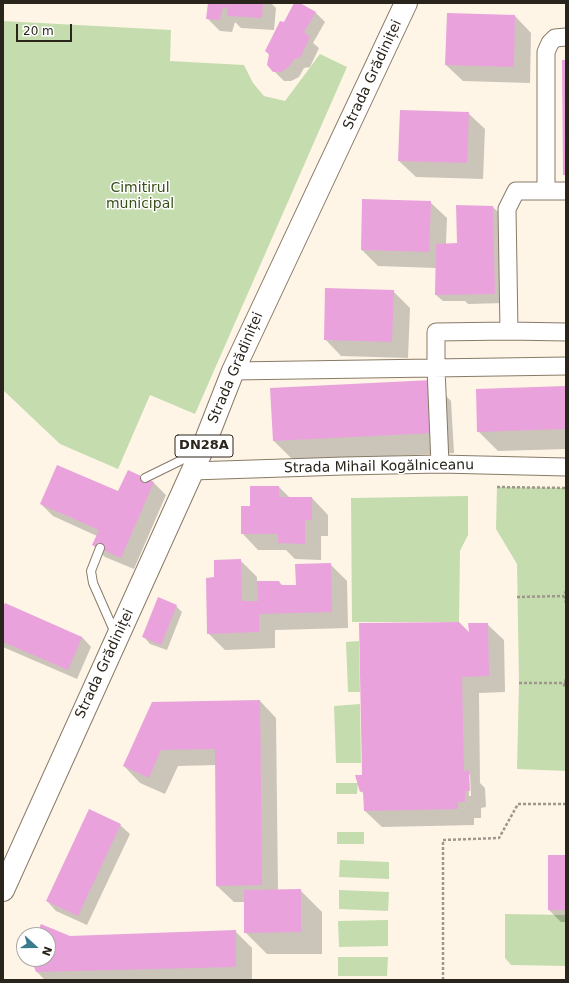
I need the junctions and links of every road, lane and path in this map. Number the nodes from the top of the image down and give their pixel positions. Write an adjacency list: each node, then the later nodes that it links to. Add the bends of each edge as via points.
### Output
1 (406, 3): 9 (main road, Strada Grădiniței / DN28A)
2 (566, 37): 3 (street, via 555,38 546,52)
3 (546, 191): 4 (street); 5 (street, via 516,191 507,209)
4 (566, 191)
5 (509, 331): 6 (street); 8 (street, via 436,332)
6 (566, 332)
7 (566, 366): 8 (street)
8 (436, 368): 9 (street); 11 (street)
9 (233, 371): 10 (main road, Strada Grădiniței / DN28A)
10 (202, 450): 13 (main road, Strada Grădiniței / DN28A); 14 (lane)
11 (440, 464): 12 (street, Strada Mihail Kogălniceanu); 13 (street, Strada Mihail Kogălniceanu)
12 (566, 467)
13 (192, 471): 22 (main road, Strada Grădiniței / DN28A)
14 (145, 478)
15 (497, 487): 16 (path)
16 (566, 488)
17 (100, 548): 22 (lane, via 91,571 92,583)
18 (566, 591): 19 (path)
19 (564, 596): 20 (path); 21 (path)
20 (517, 597)
21 (566, 603)
22 (117, 637): 28 (main road, Strada Grădiniței / DN28A)
23 (566, 679): 25 (path)
24 (519, 683): 25 (path)
25 (565, 683): 26 (path)
26 (566, 688)
27 (566, 804): 29 (path, via 518,804 499,838 443,840)
28 (3, 890)
29 (443, 980)

